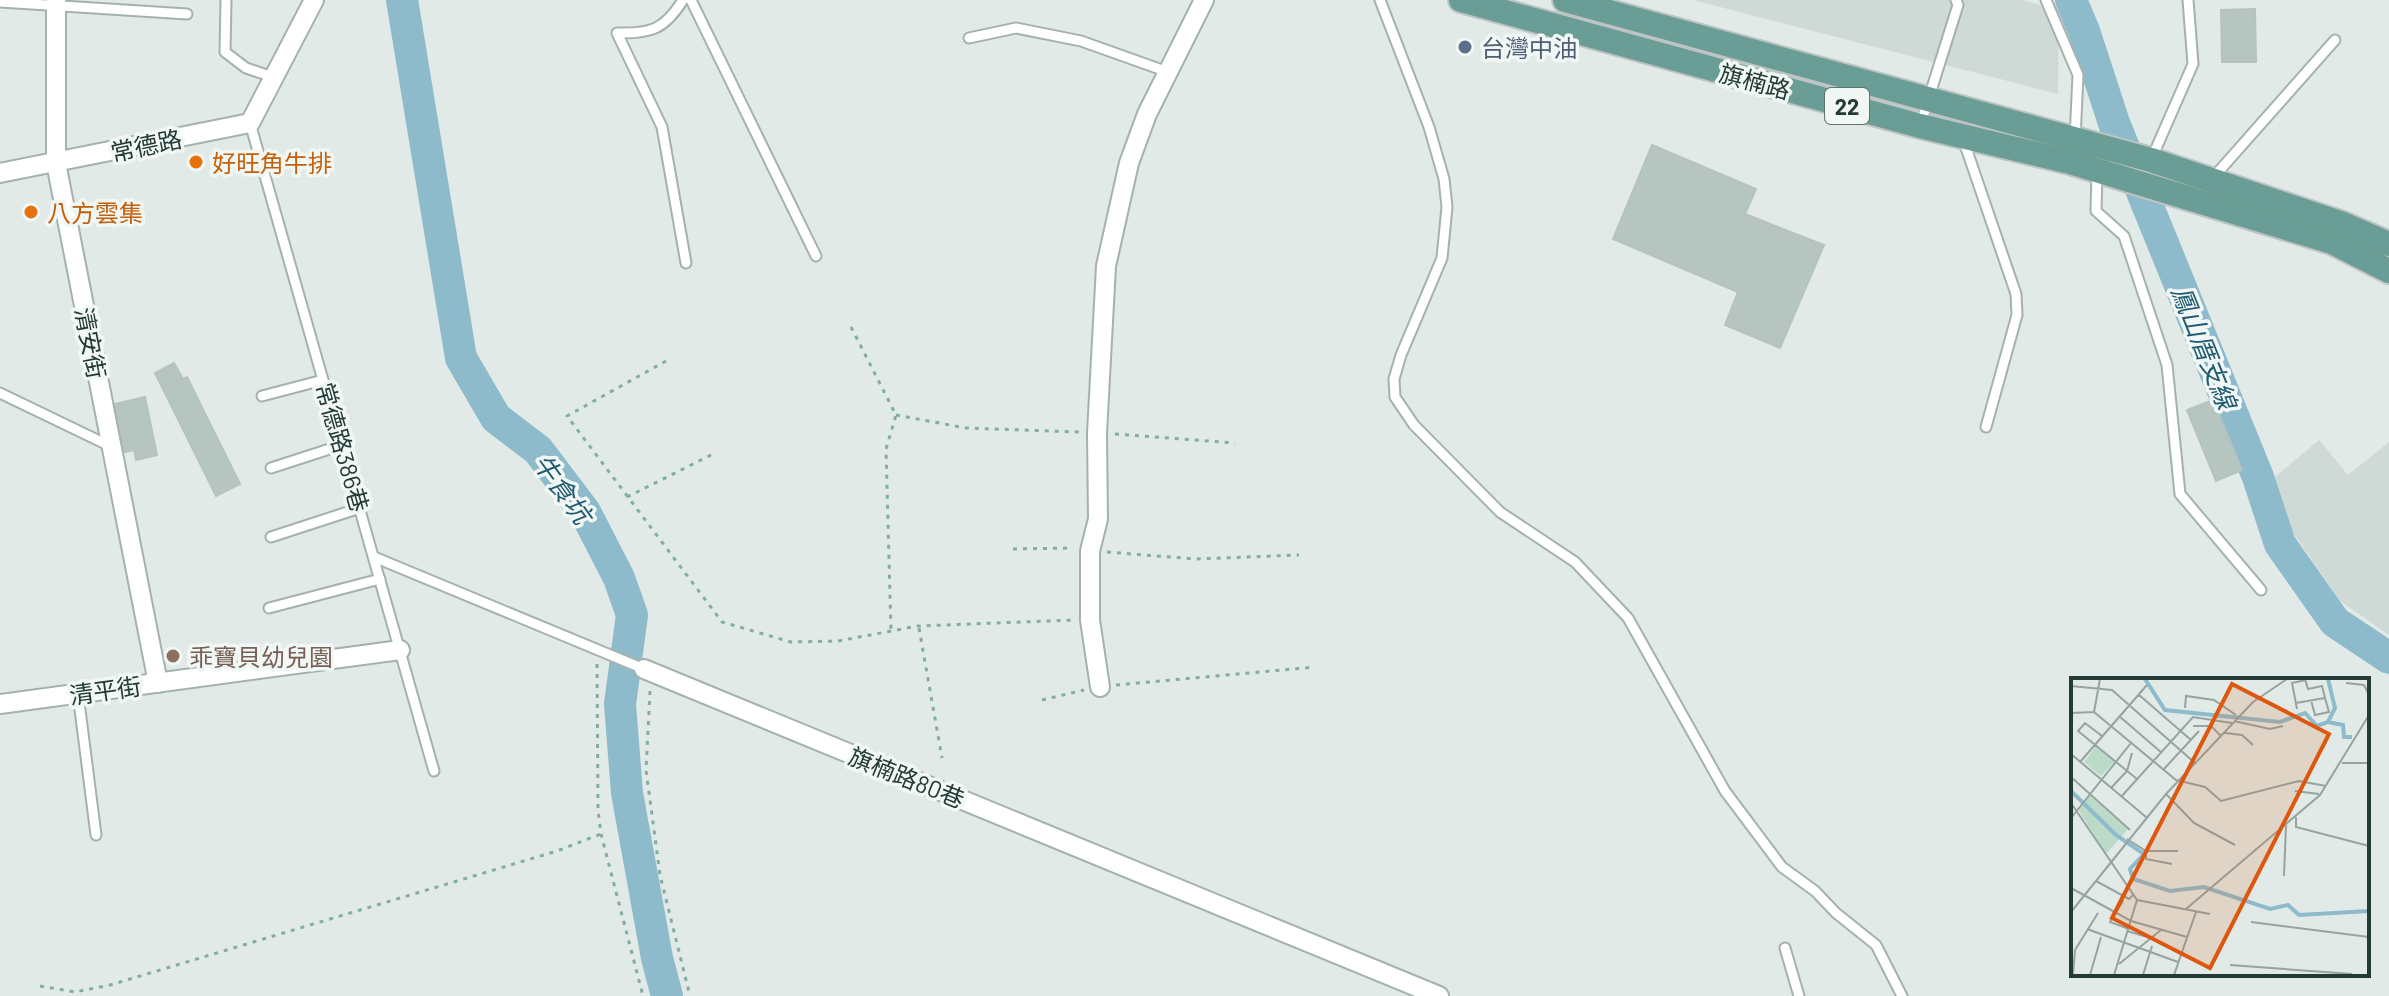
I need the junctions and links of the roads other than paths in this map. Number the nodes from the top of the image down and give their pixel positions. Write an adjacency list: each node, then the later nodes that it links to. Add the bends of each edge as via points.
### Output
1 (226, 0): 20 (lane, via 225,52 246,68)
2 (314, 0): 20 (street)
3 (683, 0): 33 (lane, via 662,25 643,34 617,33 662,127)
4 (691, 0): 32 (lane)
5 (1204, 0): 19 (street)
6 (1380, 0): 59 (lane, via 1429,127 1447,207 1442,258 1401,355 1395,397 1414,425 1500,512 1575,562 1628,618 1725,791 1782,867 1876,945)
7 (1461, 0): 17 (main road, 旗楠路 / 22)
8 (1565, 0): 14 (main road, 旗楠路 / 22)
9 (1956, 0): 21 (lane)
10 (2046, 0): 25 (lane, via 2078,75)
11 (2188, 0): 26 (lane, via 2193,64)
12 (0, 2): 13 (lane)
13 (56, 2): 15 (lane); 27 (street, 清安街)
14 (1604, 5): 17 (street); 21 (main road, 旗楠路 / 22)
15 (187, 14)
16 (969, 38): 19 (lane, via 1016,28 1081,41)
17 (1598, 39): 23 (main road, 旗楠路 / 22)
18 (2335, 40): 30 (lane)
19 (1168, 72): 51 (street, via 1129,163 1106,266 1098,519 1090,551 1090,620)
20 (273, 77): 22 (street)
21 (1927, 100): 23 (lane); 25 (main road, 旗楠路 / 22)
22 (250, 123): 27 (street, 常德路); 35 (lane, 常德路386巷)
23 (1920, 126): 24 (main road, 旗楠路 / 22)
24 (1962, 136): 25 (main road, 旗楠路 / 22); 38 (lane, via 2016,294 2017,315)
25 (2077, 148): 26 (main road, 22); 28 (main road, 旗楠路 / 22)
26 (2151, 160): 30 (main road, 22)
27 (56, 163): 29 (street, 常德路); 40 (street, 清安街)
28 (2097, 172): 34 (main road, 22, via 2332,242); 46 (lane, via 2096,211 2124,236 2167,365 2180,494)
29 (0, 173)
30 (2212, 179): 31 (main road, 22)
31 (2389, 244)
32 (816, 256)
33 (686, 263)
34 (2389, 271)
35 (323, 380): 37 (lane); 39 (lane, 常德路386巷)
36 (0, 393): 40 (lane)
37 (262, 396)
38 (1986, 427)
39 (342, 445): 41 (lane); 42 (lane, 常德路386巷)
40 (112, 447): 50 (street, 清安街)
41 (271, 468)
42 (360, 508): 43 (lane); 44 (lane, 常德路386巷)
43 (271, 537)
44 (374, 557): 45 (lane, 常德路386巷); 49 (lane, 旗楠路80巷)
45 (380, 579): 47 (lane); 48 (lane, 常德路386巷)
46 (2261, 590)
47 (269, 608)
48 (400, 650): 50 (street, 清平街); 54 (lane, 常德路386巷)
49 (648, 670): 57 (street, 旗楠路80巷)
50 (158, 683): 52 (street, 清平街)
51 (1100, 687)
52 (78, 694): 53 (street, 清平街); 55 (lane)
53 (0, 704)
54 (434, 771)
55 (96, 835)
56 (1785, 948): 58 (lane)
57 (1439, 996)
58 (1799, 996)
59 (1902, 996)

